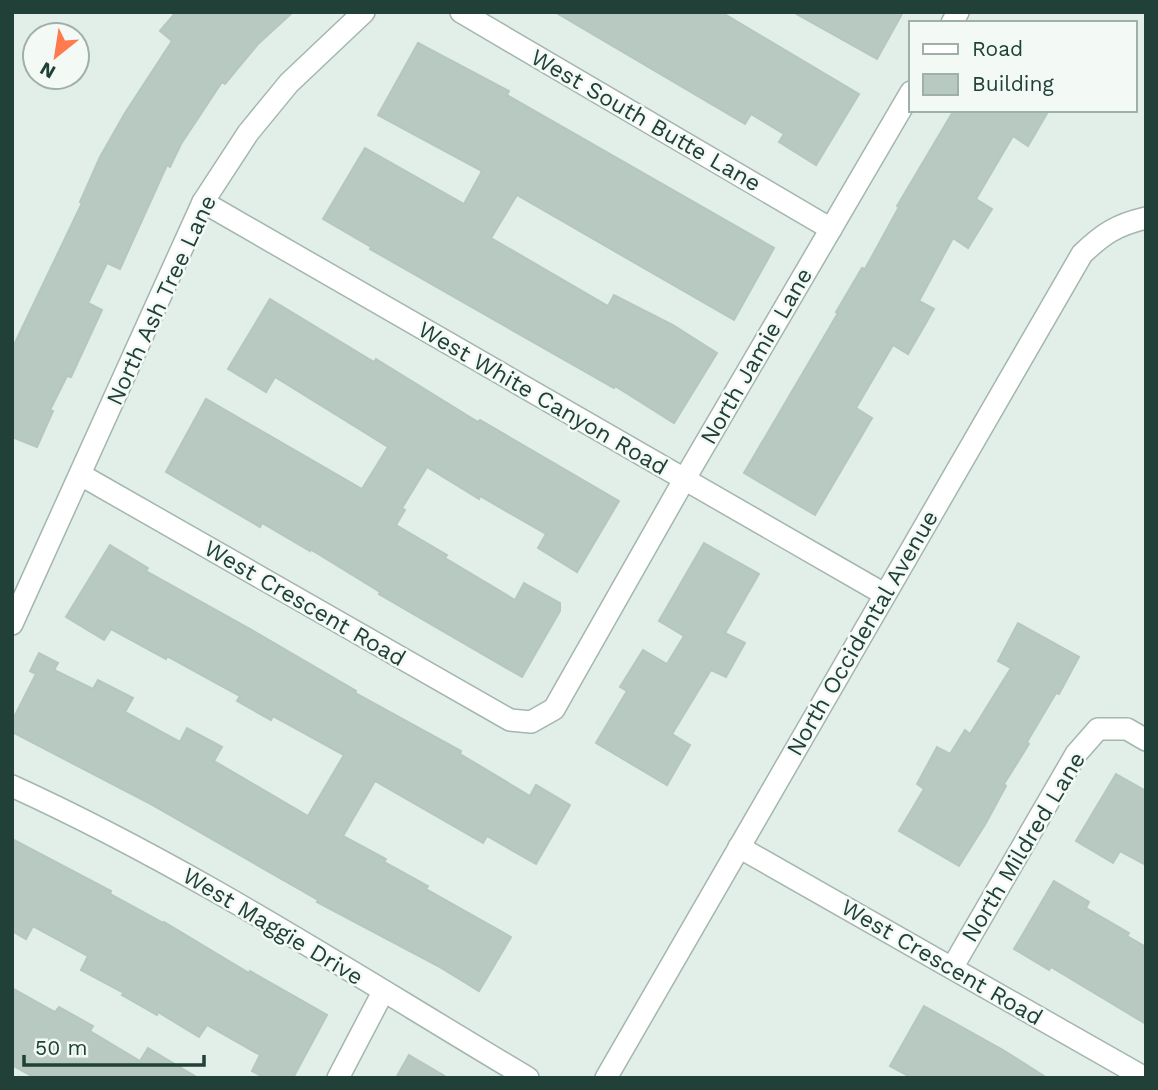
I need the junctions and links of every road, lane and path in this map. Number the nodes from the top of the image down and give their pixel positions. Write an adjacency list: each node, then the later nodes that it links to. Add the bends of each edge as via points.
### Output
1 (363, 12): 4 (street, North Ash Tree Lane, via 289,83 248,133)
2 (461, 12): 6 (street, West South Butte Lane)
3 (909, 95): 6 (street, North Jamie Lane)
4 (202, 202): 7 (street, North Ash Tree Lane); 8 (street, West White Canyon Road)
5 (1146, 218): 9 (street, North Occidental Avenue, via 1103,234 1082,254)
6 (831, 229): 8 (street, North Jamie Lane)
7 (81, 475): 10 (street, North Ash Tree Lane); 11 (street, West Crescent Road, via 510,720)
8 (684, 480): 9 (street, West White Canyon Road); 11 (street, North Jamie Lane, via 554,709)
9 (884, 594): 14 (street, North Occidental Avenue)
10 (12, 624)
11 (531, 722)
12 (1146, 740): 15 (street, North Mildred Lane, via 1127,729 1098,729 1076,754)
13 (12, 786): 16 (street, West Maggie Drive, via 89,821 184,873)
14 (739, 847): 15 (street, West Crescent Road); 19 (street, North Occidental Avenue)
15 (951, 968): 20 (street, West Crescent Road)
16 (383, 992): 17 (street); 18 (street, West Maggie Drive)
17 (338, 1078)
18 (528, 1078)
19 (606, 1078)
20 (1145, 1078)

